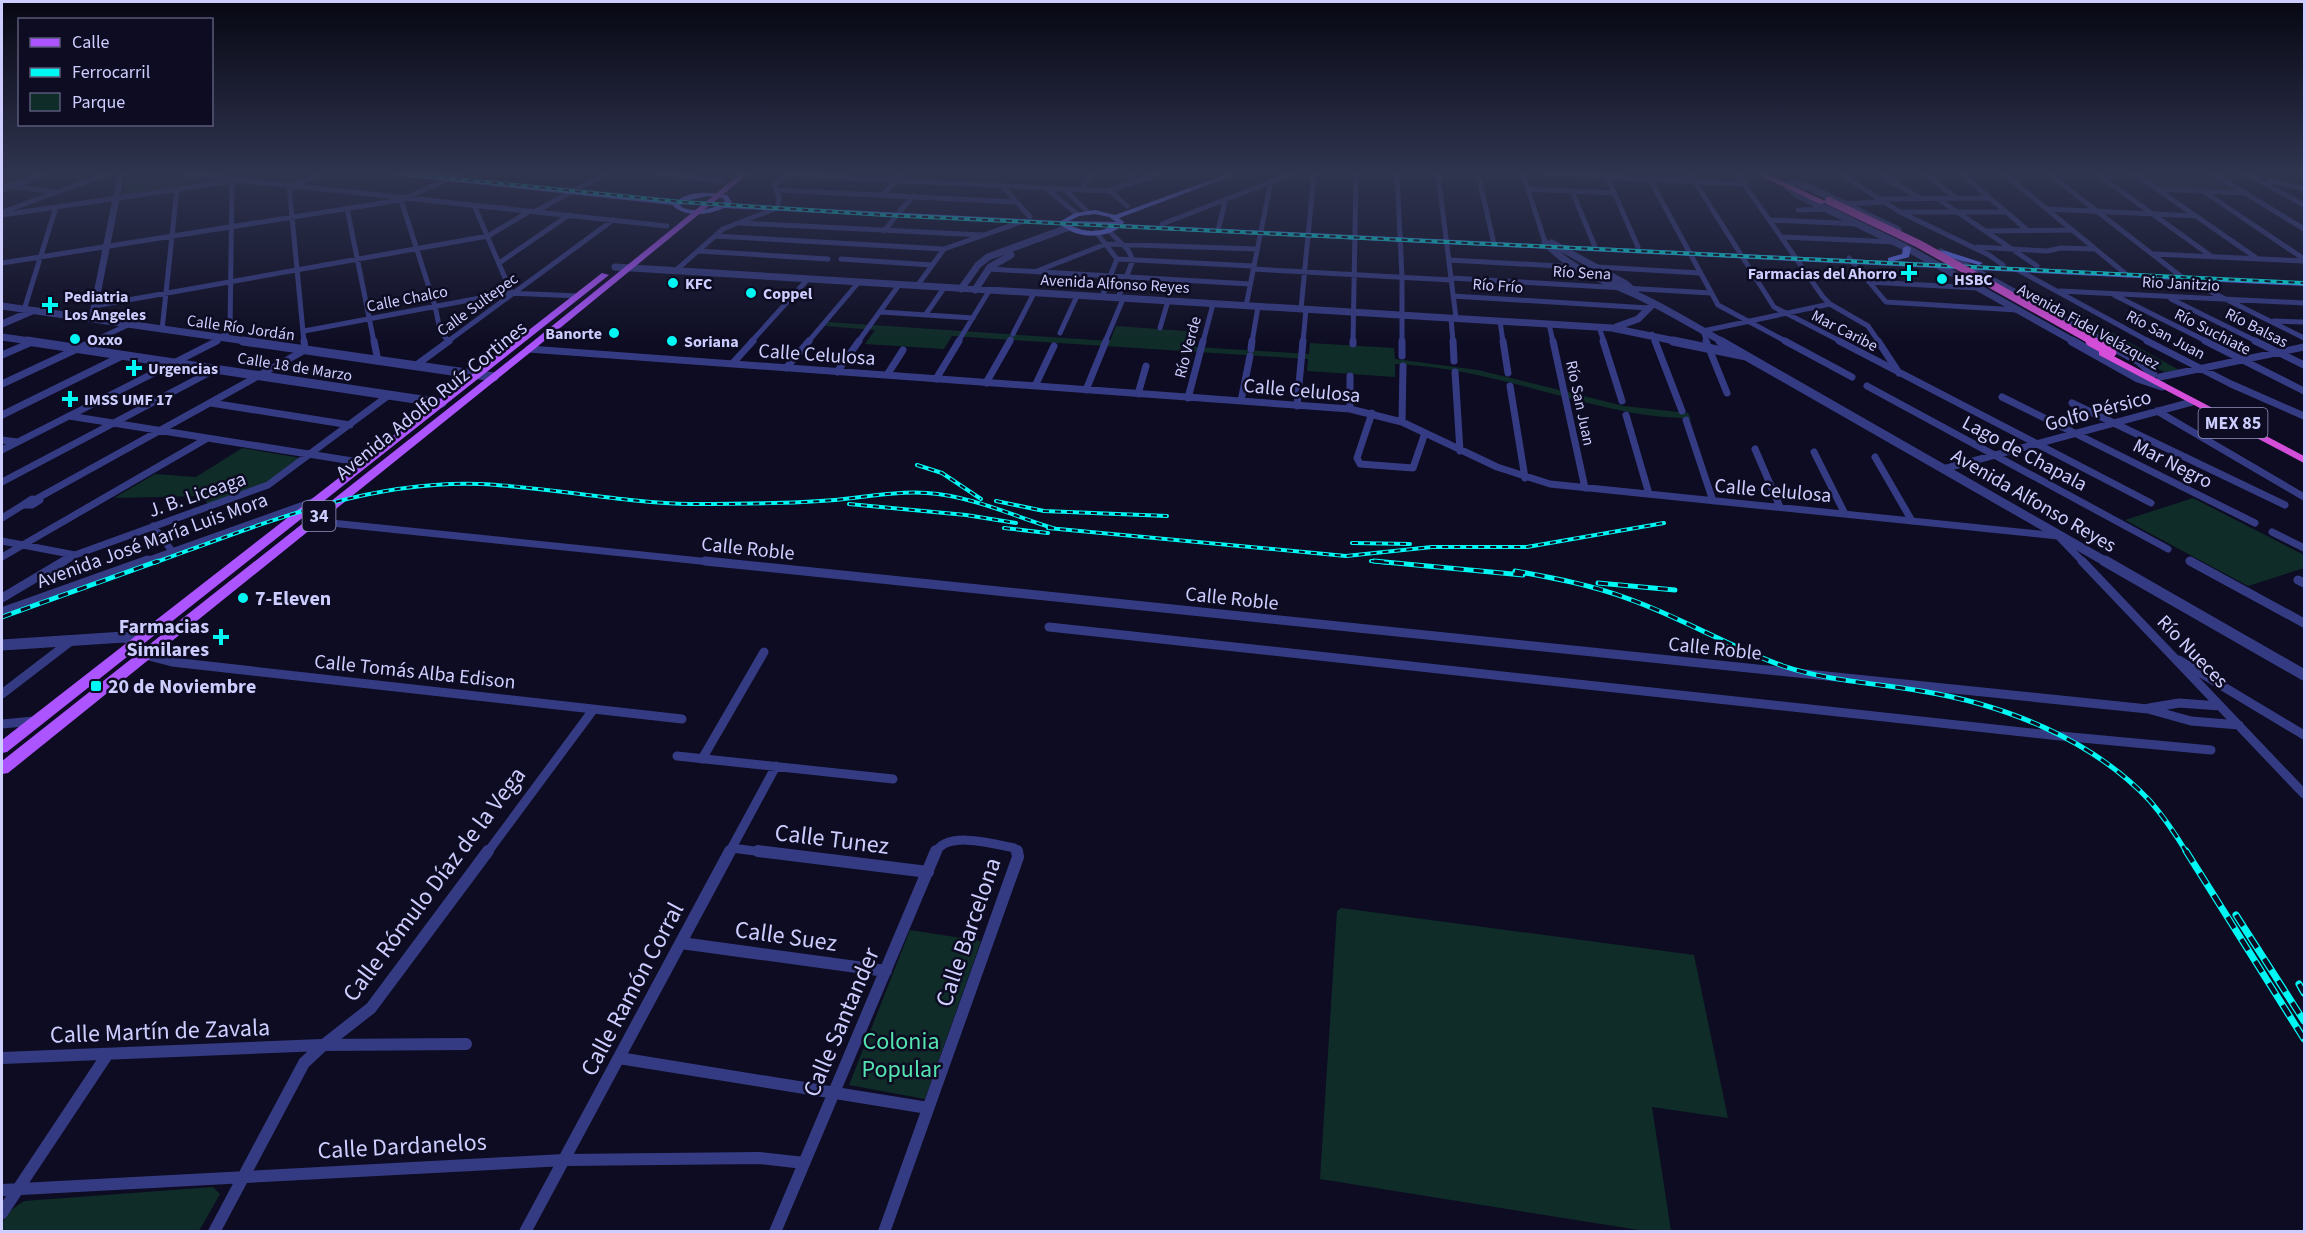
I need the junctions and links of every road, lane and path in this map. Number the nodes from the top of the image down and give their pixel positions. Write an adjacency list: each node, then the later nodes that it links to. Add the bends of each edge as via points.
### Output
1 (1262, 231): 70 (street)
2 (1986, 231): 71 (street)
3 (49, 232): 79 (street)
4 (110, 232): 62 (street)
5 (172, 232): 49 (street)
6 (202, 232): 49 (street)
7 (232, 232): 123 (street)
8 (292, 232): 108 (street)
9 (352, 232): 81 (street)
10 (411, 232): 68 (street)
11 (486, 232): 50 (street)
12 (496, 232): 50 (street)
13 (545, 232): 93 (street)
14 (597, 232): 140 (street, Calle Sultepec)
15 (661, 232): 99 (main road, Avenida Adolfo Ruíz Cortines / 34)
16 (674, 232): 104 (main road, Avenida Adolfo Ruíz Cortines / 34)
17 (720, 232): 51 (street)
18 (851, 232): 60 (street)
19 (897, 232): 47 (street)
20 (992, 232): 47 (street)
21 (1046, 232): 134 (street, via 988,257)
22 (1075, 232): 107 (street, via 1003,258)
23 (1087, 232): 24 (main road)
24 (1096, 232): 61 (street)
25 (1110, 232): 59 (street)
26 (1275, 232): 46 (main road)
27 (1355, 232): 48 (street)
28 (1400, 232): 53 (street)
29 (1446, 232): 54 (street)
30 (1492, 232): 56 (street)
31 (1542, 232): 57 (street)
32 (1589, 232): 63 (street)
33 (1631, 232): 64 (street)
34 (1678, 232): 74 (street)
35 (1726, 232): 76 (street, Mar Caribe)
36 (1778, 232): 52 (street)
37 (1875, 232): 58 (street)
38 (1884, 232): 230 (highway, Avenida Fidel Velázquez / MEX 85, bridge)
39 (1902, 232): 55 (street)
40 (1940, 232): 65 (street)
41 (2073, 232): 72 (street)
42 (2125, 232): 77 (street)
43 (2177, 232): 78 (street)
44 (2219, 232): 85 (street)
45 (2262, 232): 90 (street)
46 (1309, 233): 48 (main road); 112 (street)
47 (982, 235): 69 (street)
48 (1355, 235): 53 (main road); 116 (street)
49 (172, 236): 62 (street); 139 (street)
50 (488, 236): 68 (street); 93 (street)
51 (715, 236): 60 (street); 73 (street)
52 (1782, 237): 58 (street); 80 (street)
53 (1400, 238): 54 (main road); 120 (street)
54 (1447, 240): 56 (main road); 87 (street)
55 (1919, 240): 58 (street); 75 (street)
56 (1494, 242): 57 (main road)
57 (1546, 242): 63 (main road); 66 (main road); 100 (street)
58 (1895, 242): 67 (street)
59 (1121, 243): 61 (street); 70 (street); 86 (street)
60 (839, 244): 69 (street)
61 (1106, 244): 84 (street); 111 (street)
62 (107, 246): 79 (street); 157 (street)
63 (1595, 247): 64 (main road); 66 (main road); 74 (main road)
64 (1638, 247): 74 (main road)
65 (1974, 247): 71 (street); 103 (street)
66 (1561, 248): 101 (street)
67 (1907, 248): 89 (main road, via 1906,255); 91 (street)
68 (415, 249): 81 (street); 158 (street)
69 (944, 249): 96 (street)
70 (1257, 249): 105 (street)
71 (2013, 249): 72 (street); 98 (street)
72 (2095, 249): 114 (street)
73 (698, 251): 82 (street); 110 (street)
74 (1689, 252): 76 (main road); 113 (street)
75 (1943, 253): 94 (street); 95 (main road)
76 (1740, 254): 80 (main road); 167 (street, Mar Caribe, via 1770,303)
77 (2154, 254): 78 (street); 118 (street)
78 (2211, 256): 85 (street)
79 (41, 257): 92 (street); 163 (street)
80 (1796, 257): 88 (main road); 155 (street)
81 (358, 259): 108 (street); 173 (street)
82 (828, 259)
83 (841, 259): 96 (street)
84 (1117, 259): 86 (street, Río Sena); 117 (street)
85 (2259, 259): 90 (street)
86 (1133, 260): 105 (street, Río Sena); 119 (street)
87 (1449, 260): 100 (street); 122 (street)
88 (1851, 260): 89 (main road); 97 (main road); 124 (street)
89 (1891, 260): 91 (main road)
90 (2304, 260)
91 (1931, 261): 94 (main road); 102 (street)
92 (2, 263)
93 (500, 263): 140 (street)
94 (1962, 263): 95 (main road); 106 (street)
95 (1986, 264): 103 (main road)
96 (932, 265): 130 (street)
97 (1912, 265): 102 (main road); 115 (main road)
98 (2037, 266): 103 (main road); 114 (main road)
99 (615, 267): 104 (street, Avenida Alfonso Reyes); 145 (main road, Avenida Adolfo Ruíz Cortines / 34)
100 (1578, 267): 132 (street)
101 (1598, 267): 113 (street); 141 (street)
102 (1941, 267): 106 (main road); 115 (street)
103 (2006, 267): 106 (main road); 109 (main road); 127 (main road, via 1997,274)
104 (629, 268): 110 (street, Avenida Alfonso Reyes); 199 (main road, Avenida Adolfo Ruíz Cortines / 34)
105 (1253, 268): 112 (street, Río Sena); 128 (street)
106 (1971, 268): 127 (street)
107 (988, 269): 111 (street); 136 (street)
108 (296, 270): 123 (street); 186 (street)
109 (2018, 270): 114 (main road); 138 (street, Río San Juan)
110 (675, 271): 121 (street, Avenida Alfonso Reyes)
111 (1034, 272): 117 (street)
112 (1305, 272): 116 (street, Río Sena); 162 (street)
113 (1700, 273): 143 (street)
114 (2124, 273): 118 (main road)
115 (1954, 274): 133 (street)
116 (1355, 275): 120 (street, Río Sena); 166 (street)
117 (1111, 276): 119 (street); 149 (street)
118 (2180, 276): 125 (main road); 151 (street)
119 (1127, 277): 128 (street); 150 (street)
120 (1402, 277): 122 (street, Río Sena); 169 (street)
121 (808, 279): 126 (street, Avenida Alfonso Reyes); 211 (street)
122 (1451, 279): 132 (street, Río Sena); 147 (street)
123 (232, 281): 139 (street); 190 (street, via 230,331)
124 (1869, 282): 133 (street); 164 (street, via 1886,302)
125 (2304, 282)
126 (858, 283): 129 (street, Avenida Alfonso Reyes); 216 (street)
127 (1999, 283): 135 (street)
128 (1250, 284): 159 (street)
129 (899, 285): 130 (street, Avenida Alfonso Reyes); 165 (street)
130 (917, 286): 131 (street, Avenida Alfonso Reyes)
131 (944, 288): 134 (street, Avenida Alfonso Reyes); 168 (street)
132 (1615, 288): 141 (street)
133 (1978, 288): 135 (street); 164 (street)
134 (962, 289): 136 (street, Avenida Alfonso Reyes)
135 (2009, 289): 230 (street, via 2146,365)
136 (975, 290): 137 (street, Avenida Alfonso Reyes)
137 (989, 291): 142 (street, Avenida Alfonso Reyes); 170 (street)
138 (2056, 291): 144 (street, Rio Janitzio); 217 (street, Río San Juan)
139 (167, 292): 157 (street); 184 (street)
140 (513, 292): 145 (street); 158 (street, Calle Chalco); 192 (street, Calle Sultepec)
141 (1635, 292): 143 (street, Río Sena); 160 (street, Avenida Alfonso Reyes)
142 (1034, 293): 146 (street, Avenida Alfonso Reyes); 231 (street)
143 (1711, 293): 176 (street, via 1718,305)
144 (2111, 293): 148 (street, Rio Janitzio); 207 (street, Río Suchiate)
145 (579, 296): 223 (main road, Avenida Adolfo Ruíz Cortines / 34)
146 (1077, 296): 149 (street, Avenida Alfonso Reyes); 187 (street)
147 (1453, 296): 160 (street, Río Frío); 171 (street)
148 (2166, 296): 151 (street, Rio Janitzio); 202 (street, Río Balsas)
149 (1102, 297): 150 (street, Avenida Alfonso Reyes)
150 (1120, 299): 152 (street, Avenida Alfonso Reyes); 236 (street)
151 (2221, 299): 153 (street, Rio Janitzio); 175 (street)
152 (1168, 301): 154 (street, Avenida Alfonso Reyes); 182 (street)
153 (2304, 303)
154 (1213, 304): 159 (street, Avenida Alfonso Reyes); 242 (street, Río Verde)
155 (1830, 304): 167 (street); 222 (street, via 1868,326)
156 (2, 306): 163 (street, Calle Río Jordán)
157 (94, 306): 172 (street)
158 (435, 306): 173 (street, Calle Chalco); 192 (street, via 440,330)
159 (1246, 306): 161 (street, Avenida Alfonso Reyes)
160 (1651, 306): 183 (street, Avenida Alfonso Reyes, via 1638,319); 185 (street, Avenida Alfonso Reyes)
161 (1258, 307): 162 (street, Avenida Alfonso Reyes); 243 (street)
162 (1303, 309): 166 (street, Avenida Alfonso Reyes); 249 (street)
163 (29, 310): 172 (street, Calle Río Jordán); 178 (street)
164 (2017, 310): 230 (street, via 2138,378)
165 (881, 312): 168 (street); 219 (street)
166 (1354, 312): 169 (street, Avenida Alfonso Reyes); 194 (street)
167 (1785, 313): 176 (street); 222 (street, Mar Caribe)
168 (926, 315): 170 (street)
169 (1403, 315): 171 (street, Avenida Alfonso Reyes); 205 (street)
170 (973, 318): 229 (street)
171 (1454, 318): 174 (street, Avenida Alfonso Reyes); 209 (street)
172 (92, 319): 180 (street, Calle Río Jordán)
173 (370, 319): 186 (street, Calle Chalco); 208 (street)
174 (1500, 321): 179 (street, Avenida Alfonso Reyes); 221 (street)
175 (2267, 321): 177 (street); 191 (street)
176 (1747, 322): 185 (street); 228 (street)
177 (2304, 322)
178 (2, 324)
179 (1549, 324): 181 (street, Avenida Alfonso Reyes); 283 (street, Río San Juan)
180 (128, 325): 184 (street, Calle Río Jordán); 198 (street)
181 (1599, 327): 183 (street, Avenida Alfonso Reyes); 244 (street)
182 (1160, 328)
183 (1612, 328): 188 (street, Avenida Alfonso Reyes)
184 (162, 330): 190 (street, Calle Río Jordán)
185 (1703, 331): 196 (street); 206 (street, Avenida Alfonso Reyes)
186 (304, 332): 200 (street)
187 (1060, 333)
188 (1652, 334): 196 (street, Avenida Alfonso Reyes); 251 (street)
189 (2, 337): 193 (street, Calle 18 de Marzo)
190 (222, 338): 200 (street, Calle Río Jordán); 210 (street)
191 (2304, 338)
192 (448, 341): 213 (street, Calle Sultepec)
193 (32, 342): 198 (street, Calle 18 de Marzo); 203 (street)
194 (1353, 344)
195 (1054, 346): 233 (street)
196 (1708, 346): 206 (street, Avenida Alfonso Reyes); 238 (street)
197 (2304, 347): 202 (street)
198 (77, 348): 204 (street, Calle 18 de Marzo); 232 (street)
199 (529, 349): 211 (street, Calle Celulosa); 227 (main road, Avenida Adolfo Ruíz Cortines / 34)
200 (305, 350): 208 (street, Calle Río Jordán); 225 (street)
201 (903, 350): 224 (street)
202 (2277, 352): 207 (street); 212 (street, Río Balsas)
203 (2, 355)
204 (122, 356): 210 (street, Calle 18 de Marzo); 254 (street)
205 (1402, 356)
206 (1746, 356): 280 (street, Avenida Alfonso Reyes)
207 (2239, 359): 217 (street); 237 (street, Río Suchiate)
208 (378, 361): 213 (street, Calle Río Jordán)
209 (1454, 361)
210 (174, 363): 218 (street, Calle 18 de Marzo); 256 (street)
211 (732, 364): 216 (street, Calle Celulosa)
212 (2304, 365)
213 (415, 366): 223 (street, Calle Río Jordán)
214 (1146, 366): 239 (street)
215 (1403, 366): 259 (street)
216 (786, 368): 219 (street, Calle Celulosa)
217 (2201, 368): 230 (street); 257 (street, Río San Juan)
218 (216, 369): 225 (street, Calle 18 de Marzo); 260 (street)
219 (837, 372): 224 (street, Calle Celulosa)
220 (1455, 372): 272 (street)
221 (1508, 373)
222 (1900, 373): 269 (street, Mar Caribe)
223 (477, 375): 227 (street, Calle Río Jordán); 248 (main road, Avenida Adolfo Ruíz Cortines / 34)
224 (887, 375): 229 (street, Calle Celulosa)
225 (259, 376): 240 (street, Calle 18 de Marzo); 246 (street)
226 (1350, 376): 250 (street)
227 (494, 377): 292 (main road, Avenida Adolfo Ruíz Cortines / 34)
228 (1852, 377)
229 (936, 379): 231 (street, Calle Celulosa)
230 (2158, 379): 245 (highway, Avenida Fidel Velázquez / MEX 85); 274 (highway, Avenida Fidel Velázquez / MEX 85)
231 (986, 382): 233 (street, Calle Celulosa)
232 (2, 384)
233 (1035, 386): 236 (street, Calle Celulosa)
234 (1510, 386): 281 (street)
235 (1867, 386): 276 (street, Lago de Chapala)
236 (1086, 390): 239 (street, Calle Celulosa)
237 (2304, 391)
238 (1727, 393)
239 (1138, 394): 242 (street, Calle Celulosa)
240 (389, 395): 248 (street, Calle 18 de Marzo); 262 (street, J. B. Liceaga)
241 (2001, 397): 265 (street, Mar Negro)
242 (1188, 398): 243 (street, Calle Celulosa)
243 (1240, 401): 249 (street, Calle Celulosa)
244 (1622, 401)
245 (2192, 402): 252 (street, Golfo Pérsico); 278 (highway, Avenida Fidel Velázquez / MEX 85)
246 (211, 403): 262 (street); 263 (street)
247 (2072, 403): 261 (street)
248 (442, 404): 279 (main road, Avenida Adolfo Ruíz Cortines / 34)
249 (1297, 406): 250 (street, Calle Celulosa)
250 (1350, 410): 253 (street, Calle Celulosa)
251 (1682, 411)
252 (2157, 411): 261 (street, Golfo Pérsico); 285 (street)
253 (1372, 413): 259 (street, Calle Celulosa); 264 (street, via 1358,463 1413,468)
254 (2, 415)
255 (1626, 415): 284 (street)
256 (69, 416): 260 (street); 268 (street)
257 (2304, 416)
258 (1686, 420): 286 (street)
259 (1402, 422): 264 (street, Calle Celulosa)
260 (114, 423): 263 (street); 282 (street)
261 (2114, 423): 265 (street, Golfo Pérsico); 289 (street)
262 (350, 425): 275 (street, J. B. Liceaga)
263 (160, 430): 266 (street); 293 (street, via 38,498 35,504)
264 (1425, 433): 272 (street, Calle Celulosa)
265 (2076, 433): 269 (street, Golfo Pérsico); 295 (street, Mar Negro)
266 (206, 439): 275 (street); 300 (street)
267 (2, 440): 268 (street)
268 (17, 442): 271 (street)
269 (2036, 444): 276 (street, Golfo Pérsico); 288 (street, Mar Caribe)
270 (1755, 449): 290 (street)
271 (2, 450)
272 (1460, 451): 281 (street, Calle Celulosa)
273 (1814, 452): 291 (street)
274 (2304, 453)
275 (310, 454): 279 (street); 296 (street, J. B. Liceaga, via 262,488)
276 (1996, 456): 280 (street, Golfo Pérsico); 302 (street, Lago de Chapala)
277 (1875, 457): 294 (street)
278 (2304, 460)
279 (365, 463): 287 (main road, Avenida Adolfo Ruíz Cortines / 34)
280 (1944, 469): 298 (street, Avenida Alfonso Reyes)
281 (1525, 478): 283 (street, Calle Celulosa)
282 (2, 482)
283 (1585, 488): 284 (street, Calle Celulosa)
284 (1649, 494): 286 (street, Calle Celulosa)
285 (2304, 497)
286 (1713, 501): 290 (street, Calle Celulosa)
287 (315, 502): 292 (main road, Avenida Adolfo Ruíz Cortines / 34); 303 (street, Avenida José María Luis Mora)
288 (2151, 503)
289 (2284, 505)
290 (1780, 507): 291 (street, Calle Celulosa)
291 (1845, 514): 294 (street, Calle Celulosa)
292 (308, 517): 309 (street, Avenida José María Luis Mora); 313 (main road, Avenida Adolfo Ruíz Cortines / 34); 317 (main road, Avenida Adolfo Ruíz Cortines / 34); 321 (street, Calle Roble)
293 (2, 518)
294 (1912, 520): 298 (street, Calle Celulosa)
295 (2255, 523)
296 (153, 526): 303 (street); 304 (street, J. B. Liceaga)
297 (2272, 532): 301 (street)
298 (2057, 535): 316 (street, Río Nueces); 318 (street, Avenida Alfonso Reyes)
299 (2, 540): 300 (street)
300 (24, 545): 304 (street); 305 (street)
301 (2304, 548)
302 (2168, 549)
303 (172, 551): 308 (street, Avenida José María Luis Mora)
304 (75, 555): 307 (street, J. B. Liceaga)
305 (2, 557)
306 (2190, 561): 310 (street)
307 (2, 598)
308 (2, 613)
309 (2, 619)
310 (2304, 623)
311 (1049, 627): 329 (street)
312 (71, 640): 313 (street, via 124,637); 314 (street); 319 (street)
313 (137, 641): 317 (street); 324 (main road, Avenida Adolfo Ruíz Cortines / 34)
314 (3, 646)
315 (764, 652): 331 (street)
316 (2169, 654): 320 (street, Río Nueces); 327 (street)
317 (145, 655): 322 (street, Calle Tomás Alba Edison, via 172,662); 333 (main road, Avenida Adolfo Ruíz Cortines / 34)
318 (2304, 675)
319 (2, 694)
320 (2220, 706): 321 (street, Calle Roble, via 2179,703); 326 (street, Río Nueces)
321 (2148, 709): 326 (street, Calle Roble, via 2191,721)
322 (593, 710): 323 (street, Calle Tomás Alba Edison); 344 (street, Calle Rómulo Díaz de la Vega, via 371,1008 345,1031)
323 (682, 719)
324 (35, 721): 325 (street); 328 (main road, Avenida Adolfo Ruíz Cortines / 34)
325 (2, 724)
326 (2239, 725): 335 (street, Río Nueces)
327 (2304, 735)
328 (2, 748)
329 (2211, 750)
330 (677, 756): 331 (street)
331 (702, 759): 332 (street)
332 (776, 766): 334 (street); 339 (street, Calle Ramón Corral)
333 (2, 769)
334 (893, 779)
335 (2292, 782): 336 (street); 337 (street, Río Nueces)
336 (2304, 789)
337 (2304, 794)
338 (955, 839): 340 (street, Calle Santander, via 941,843); 349 (street, Calle Barcelona, via 1017,850 1018,857)
339 (732, 848): 340 (street, Calle Tunez); 341 (street, Calle Ramón Corral)
340 (928, 872): 342 (street, Calle Santander)
341 (681, 944): 342 (street, Calle Suez); 347 (street, Calle Ramón Corral)
342 (886, 971): 348 (street, Calle Santander)
343 (466, 1044): 344 (street, Calle Martín de Zavala)
344 (321, 1045): 345 (street, Calle Martín de Zavala); 352 (street, Calle Rómulo Díaz de la Vega, via 299,1072)
345 (107, 1055): 346 (street, Calle Martín de Zavala); 353 (street)
346 (2, 1058)
347 (619, 1058): 348 (street); 350 (street, Calle Ramón Corral)
348 (835, 1092): 349 (street); 351 (street, Calle Santander)
349 (928, 1108): 359 (street, Calle Barcelona)
350 (564, 1160): 351 (street, Calle Dardanelos, via 760,1158); 352 (street, Calle Dardanelos); 357 (street, Calle Ramón Corral)
351 (804, 1163): 358 (street, Calle Santander)
352 (243, 1177): 353 (street, Calle Dardanelos); 356 (street, Calle Rómulo Díaz de la Vega)
353 (17, 1189): 354 (street, Calle Dardanelos); 355 (street)
354 (2, 1190)
355 (2, 1213)
356 (214, 1232)
357 (525, 1232)
358 (775, 1232)
359 (884, 1232)

